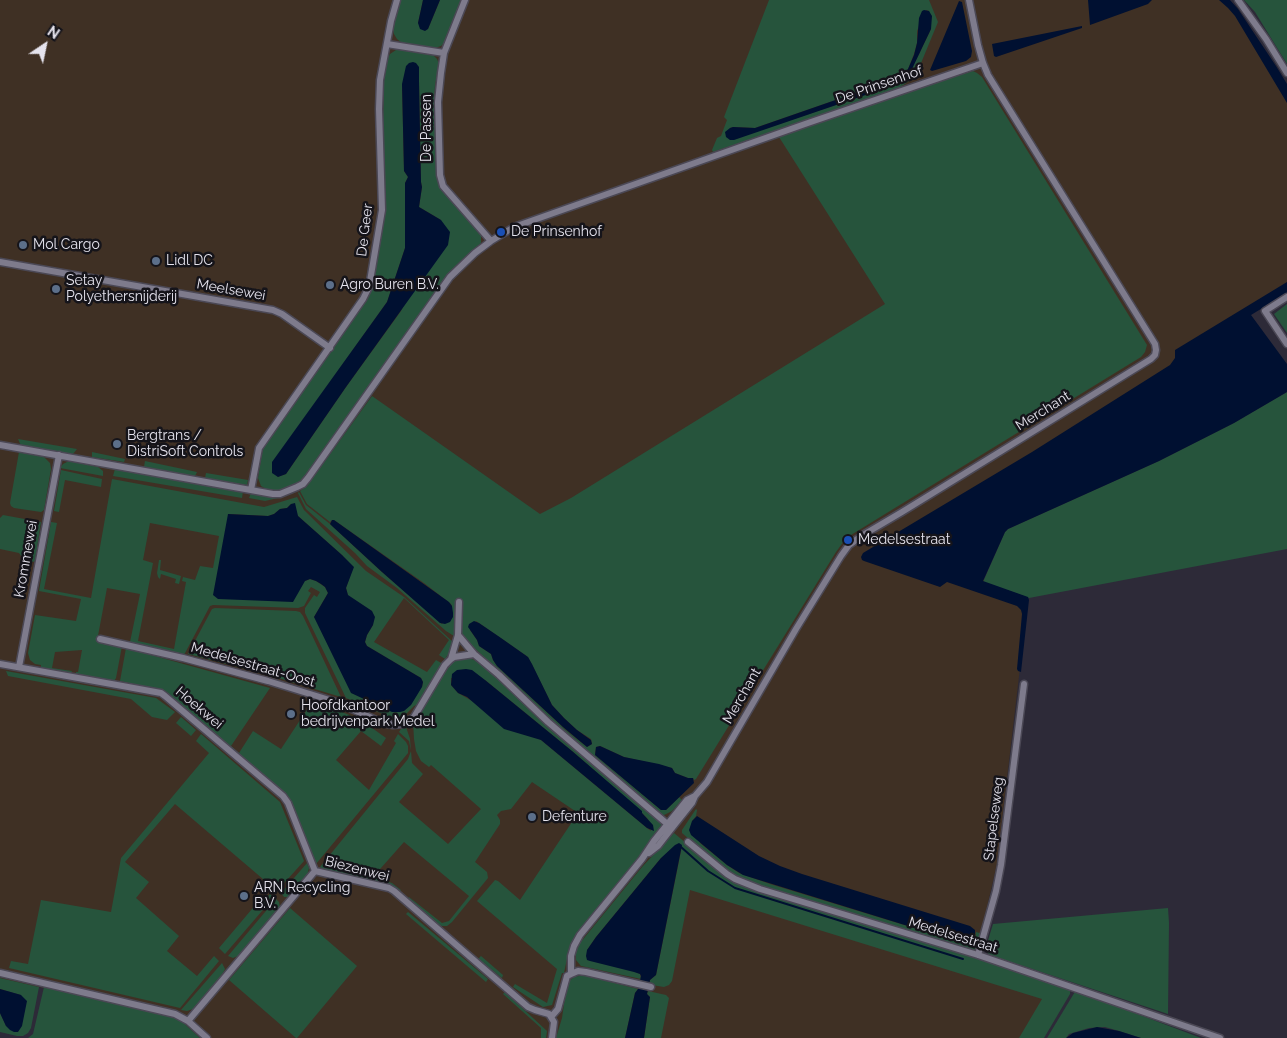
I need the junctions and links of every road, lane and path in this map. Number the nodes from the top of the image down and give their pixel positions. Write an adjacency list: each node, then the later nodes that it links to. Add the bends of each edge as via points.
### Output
1 (397, 0): 5 (street, De Geer)
2 (465, 0): 6 (street, De Passen)
3 (969, 0): 7 (street, Merchant)
4 (1238, 0): 8 (street)
5 (387, 44): 6 (street); 13 (street, De Geer, via 380,80 379,109 382,210 369,287)
6 (444, 53): 9 (street, De Passen, via 438,102 440,175 443,186)
7 (983, 64): 9 (street, De Prinsenhof, via 514,227); 25 (street, Merchant, via 1155,344 1155,355 849,545 707,782)
8 (1287, 73)
9 (491, 241): 16 (street, De Prinsenhof, via 450,278 303,484 276,494)
10 (0, 262): 13 (street, Meelsewei, via 272,310)
11 (1287, 297): 12 (street, via 1265,310)
12 (1287, 344)
13 (330, 348): 16 (street, De Geer, via 259,448)
14 (0, 445): 15 (street, De Prinsenhof)
15 (58, 455): 16 (street, De Prinsenhof); 23 (street, Krommewei)
16 (251, 490)
17 (459, 602): 18 (street, Medelsestraat-Oost)
18 (458, 635): 20 (street); 21 (street, Medelsestraat-Oost)
19 (100, 639): 21 (street, Medelsestraat-Oost, via 268,681 336,702 393,726 414,717)
20 (474, 654): 21 (street); 25 (street, via 559,732)
21 (450, 659)
22 (0, 664): 23 (street, Hoekwei)
23 (19, 667): 27 (street, Hoekwei, via 161,693 283,796)
24 (1024, 684): 28 (street, Stapelseweg, via 1001,865)
25 (670, 826): 30 (street, Merchant, via 658,846 642,859 580,935 571,956)
26 (688, 842): 28 (street, Medelsestraat, via 727,874 760,889)
27 (315, 871): 32 (street, Biezenwei, via 394,891 528,1007); 33 (street, Biezenwei)
28 (978, 955): 36 (street, Medelsestraat)
29 (0, 974): 33 (street, via 175,1014)
30 (571, 974): 31 (street, via 586,972); 32 (street, via 558,1009)
31 (651, 987)
32 (551, 1017): 35 (street, via 554,1025)
33 (188, 1021): 34 (street)
34 (207, 1038)
35 (552, 1038)
36 (1220, 1038)

